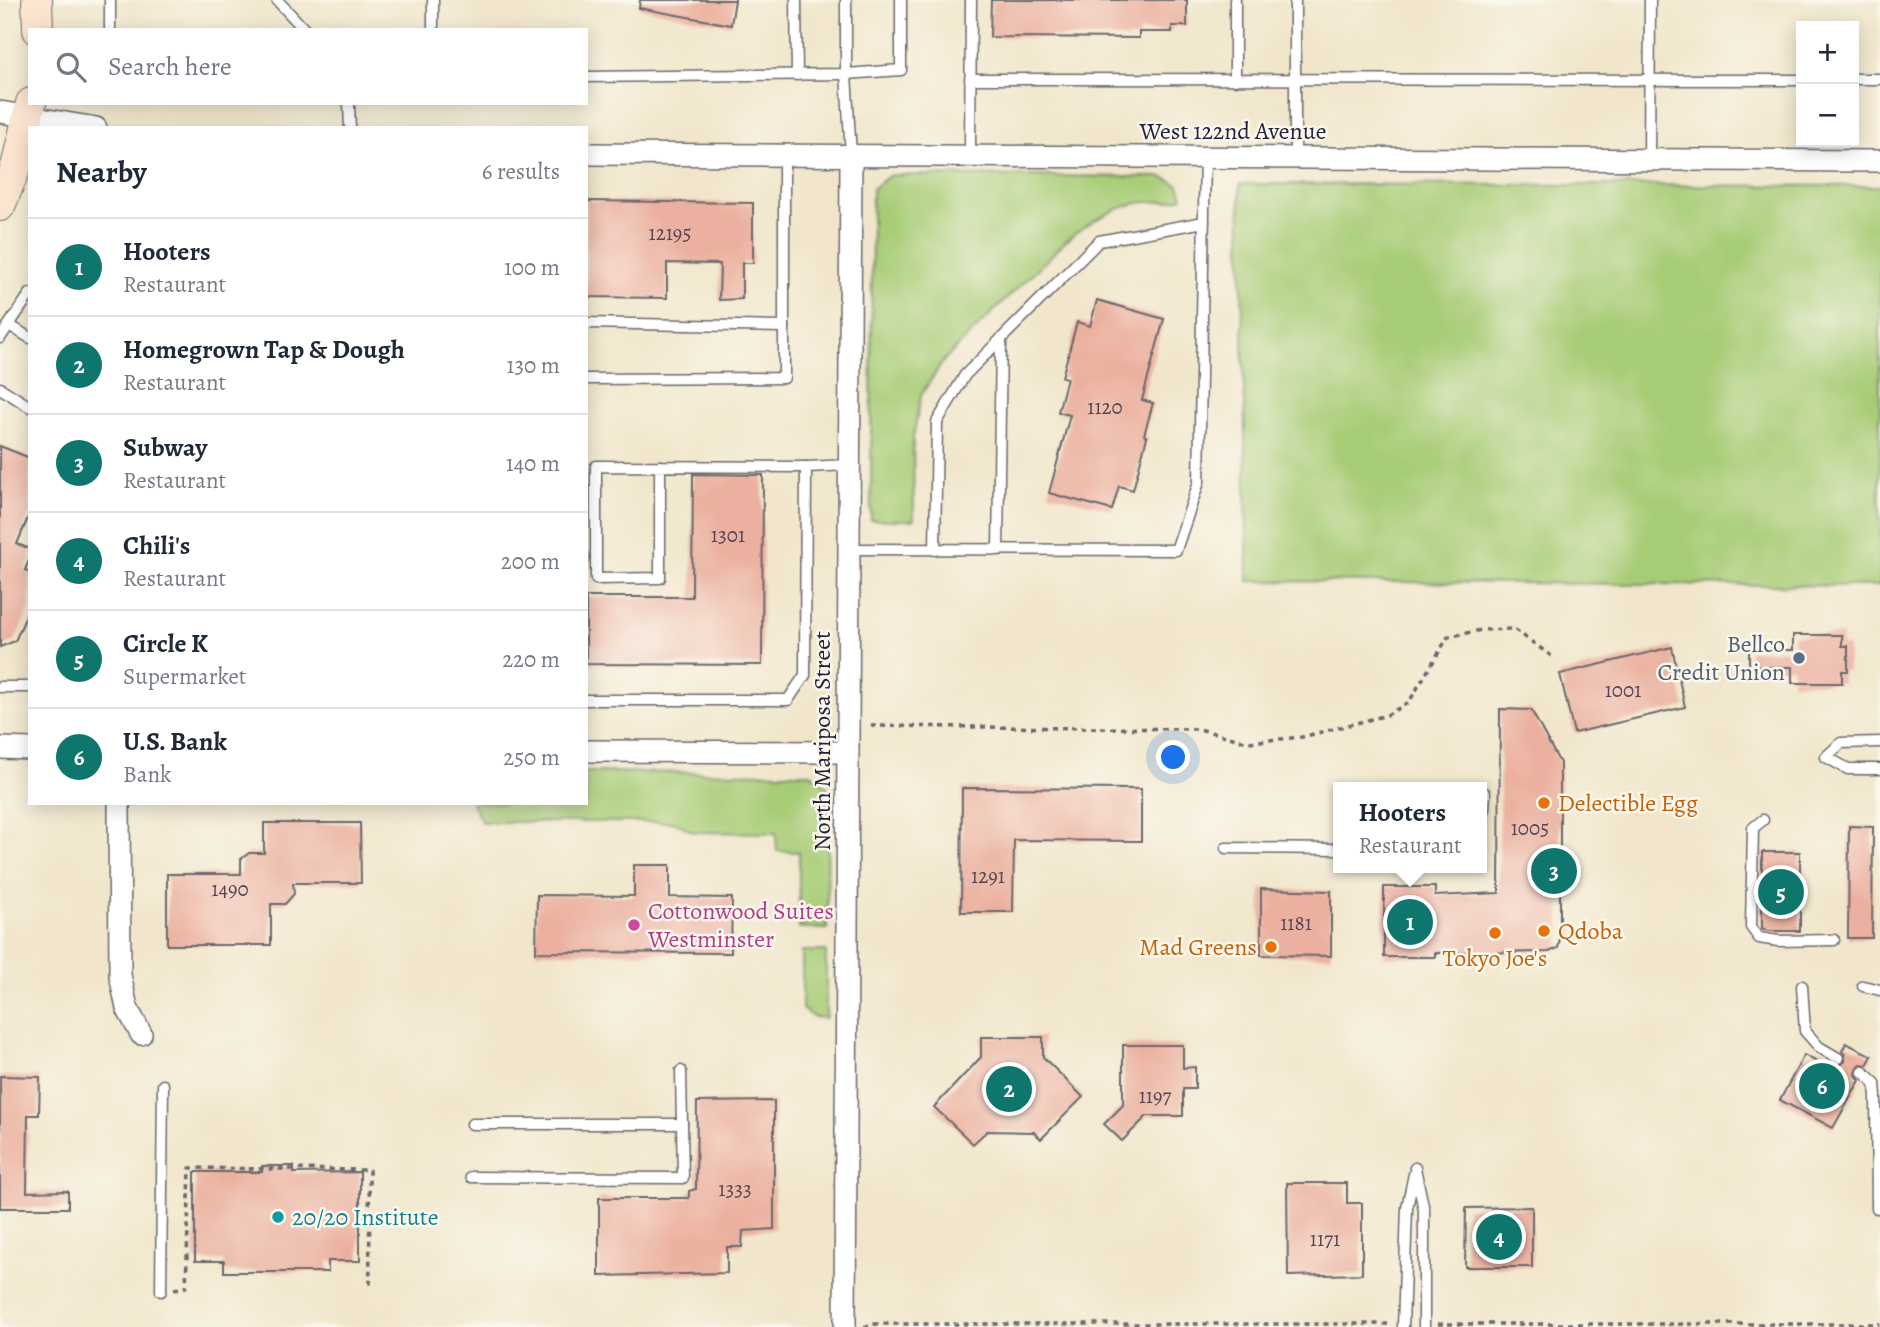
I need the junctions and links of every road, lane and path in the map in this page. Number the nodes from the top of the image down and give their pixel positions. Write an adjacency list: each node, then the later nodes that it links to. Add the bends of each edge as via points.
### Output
1 (37, 0): 12 (street)
2 (110, 0): 13 (lane)
3 (276, 0): 14 (lane)
4 (433, 0): 15 (lane)
5 (796, 0): 17 (lane)
6 (846, 0): 16 (lane)
7 (901, 0): 16 (lane, via 901,70)
8 (971, 0): 19 (lane)
9 (1235, 0): 22 (lane)
10 (1295, 0): 23 (lane)
11 (1650, 0): 25 (lane)
12 (38, 28)
13 (110, 28)
14 (303, 28)
15 (433, 28)
16 (846, 74): 17 (lane); 32 (lane)
17 (797, 75): 18 (lane)
18 (588, 77)
19 (971, 79): 22 (lane); 33 (lane)
20 (1859, 79): 21 (lane)
21 (1880, 79)
22 (1235, 80): 23 (lane)
23 (1295, 80): 25 (lane); 35 (lane)
24 (1796, 80): 25 (lane)
25 (1650, 81): 36 (lane)
26 (349, 105): 29 (lane)
27 (20, 110): 28 (street); 38 (street, via 16,167)
28 (88, 126)
29 (350, 126)
30 (588, 154): 31 (street, West 122nd Avenue)
31 (784, 155): 32 (street, West 122nd Avenue); 43 (lane)
32 (851, 155): 33 (street, West 122nd Avenue); 50 (street, North Mariposa Street)
33 (971, 156): 34 (street, West 122nd Avenue)
34 (1205, 157): 35 (street, West 122nd Avenue); 39 (lane)
35 (1294, 158): 36 (street, West 122nd Avenue)
36 (1649, 160): 37 (street, West 122nd Avenue)
37 (1880, 161)
38 (0, 206)
39 (1204, 222): 46 (lane, via 1099,241); 56 (lane, via 1199,482 1176,550)
40 (28, 297): 42 (lane)
41 (588, 323): 43 (lane)
42 (9, 325): 44 (lane); 45 (lane)
43 (784, 327): 47 (lane, via 784,378)
44 (28, 337)
45 (0, 338)
46 (1001, 339): 55 (lane, via 965,375 937,422); 56 (lane)
47 (588, 379)
48 (0, 388): 49 (lane)
49 (28, 406)
50 (850, 465): 53 (lane); 54 (street, North Mariposa Street)
51 (591, 466): 52 (lane); 57 (lane)
52 (660, 466): 53 (lane); 57 (lane, via 660,578)
53 (806, 467): 61 (lane, via 805,675 788,700)
54 (849, 549): 55 (lane); 67 (street, North Mariposa Street)
55 (935, 550): 56 (lane)
56 (998, 550)
57 (591, 579)
58 (1554, 658): 62 (path, via 1514,629 1448,636 1409,702 1387,715 1302,737 1248,742 1199,729)
59 (0, 687): 60 (lane)
60 (28, 687)
61 (588, 699)
62 (871, 726)
63 (1880, 742): 68 (lane, via 1841,743 1826,757 1848,769)
64 (0, 748): 65 (street)
65 (28, 748)
66 (588, 751): 67 (street)
67 (848, 752): 92 (street, North Mariposa Street)
68 (1880, 769)
69 (119, 805): 77 (street, via 120,975 127,1009)
70 (1763, 820): 73 (lane, via 1753,828 1751,927 1759,939)
71 (1226, 848): 72 (lane)
72 (1333, 849)
73 (1834, 940)
74 (1880, 983): 76 (lane, via 1863,986)
75 (1802, 986): 78 (lane, via 1805,1031 1819,1047)
76 (1880, 990)
77 (141, 1034)
78 (1838, 1058)
79 (681, 1071): 83 (lane)
80 (1863, 1072): 85 (lane, via 1875,1083)
81 (163, 1085): 88 (lane)
82 (472, 1124): 83 (lane)
83 (682, 1124): 84 (lane, via 683,1178)
84 (471, 1177)
85 (1877, 1208)
86 (370, 1285): 87 (path, via 369,1170 190,1168)
87 (186, 1287)
88 (161, 1291)
89 (1880, 1324): 91 (path)
90 (1403, 1325): 91 (lane, via 1407,1209 1415,1168 1424,1210); 93 (path)
91 (1424, 1325)
92 (845, 1327)
93 (863, 1327)

